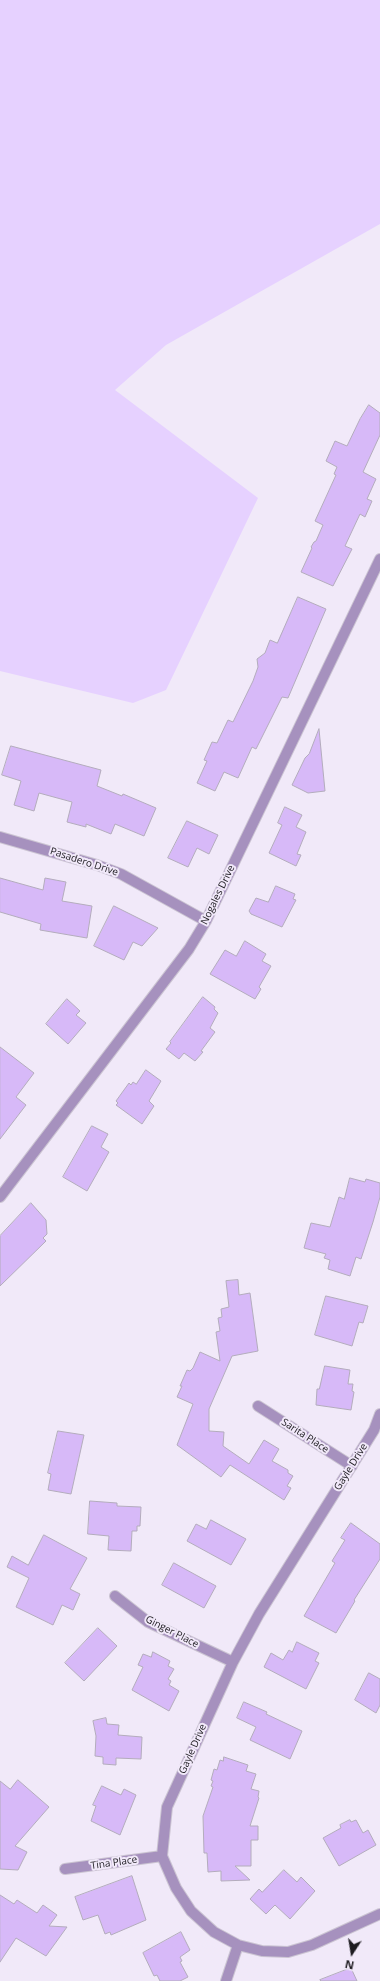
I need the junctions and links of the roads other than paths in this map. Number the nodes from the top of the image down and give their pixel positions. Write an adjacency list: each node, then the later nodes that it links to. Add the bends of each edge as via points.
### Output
1 (380, 559): 3 (street, Nogales Drive)
2 (0, 836): 3 (street, Pasadero Drive, via 121,874)
3 (206, 921): 4 (street, Nogales Drive, via 189,950)
4 (0, 1197)
5 (258, 1406): 7 (street, Sarita Place)
6 (380, 1414): 7 (street, Gayle Drive, via 374,1430)
7 (352, 1466): 9 (street, Gayle Drive, via 259,1614)
8 (116, 1596): 9 (street, Ginger Place, via 148,1622)
9 (232, 1662): 10 (street, Gayle Drive, via 167,1807)
10 (162, 1856): 11 (street, Tina Place); 13 (street, Gayle Drive, via 176,1888 191,1912 214,1932)
11 (65, 1869)
12 (380, 1914): 13 (street, Gayle Drive, via 312,1945 288,1952 262,1951)
13 (238, 1945): 14 (street)
14 (226, 1981)

